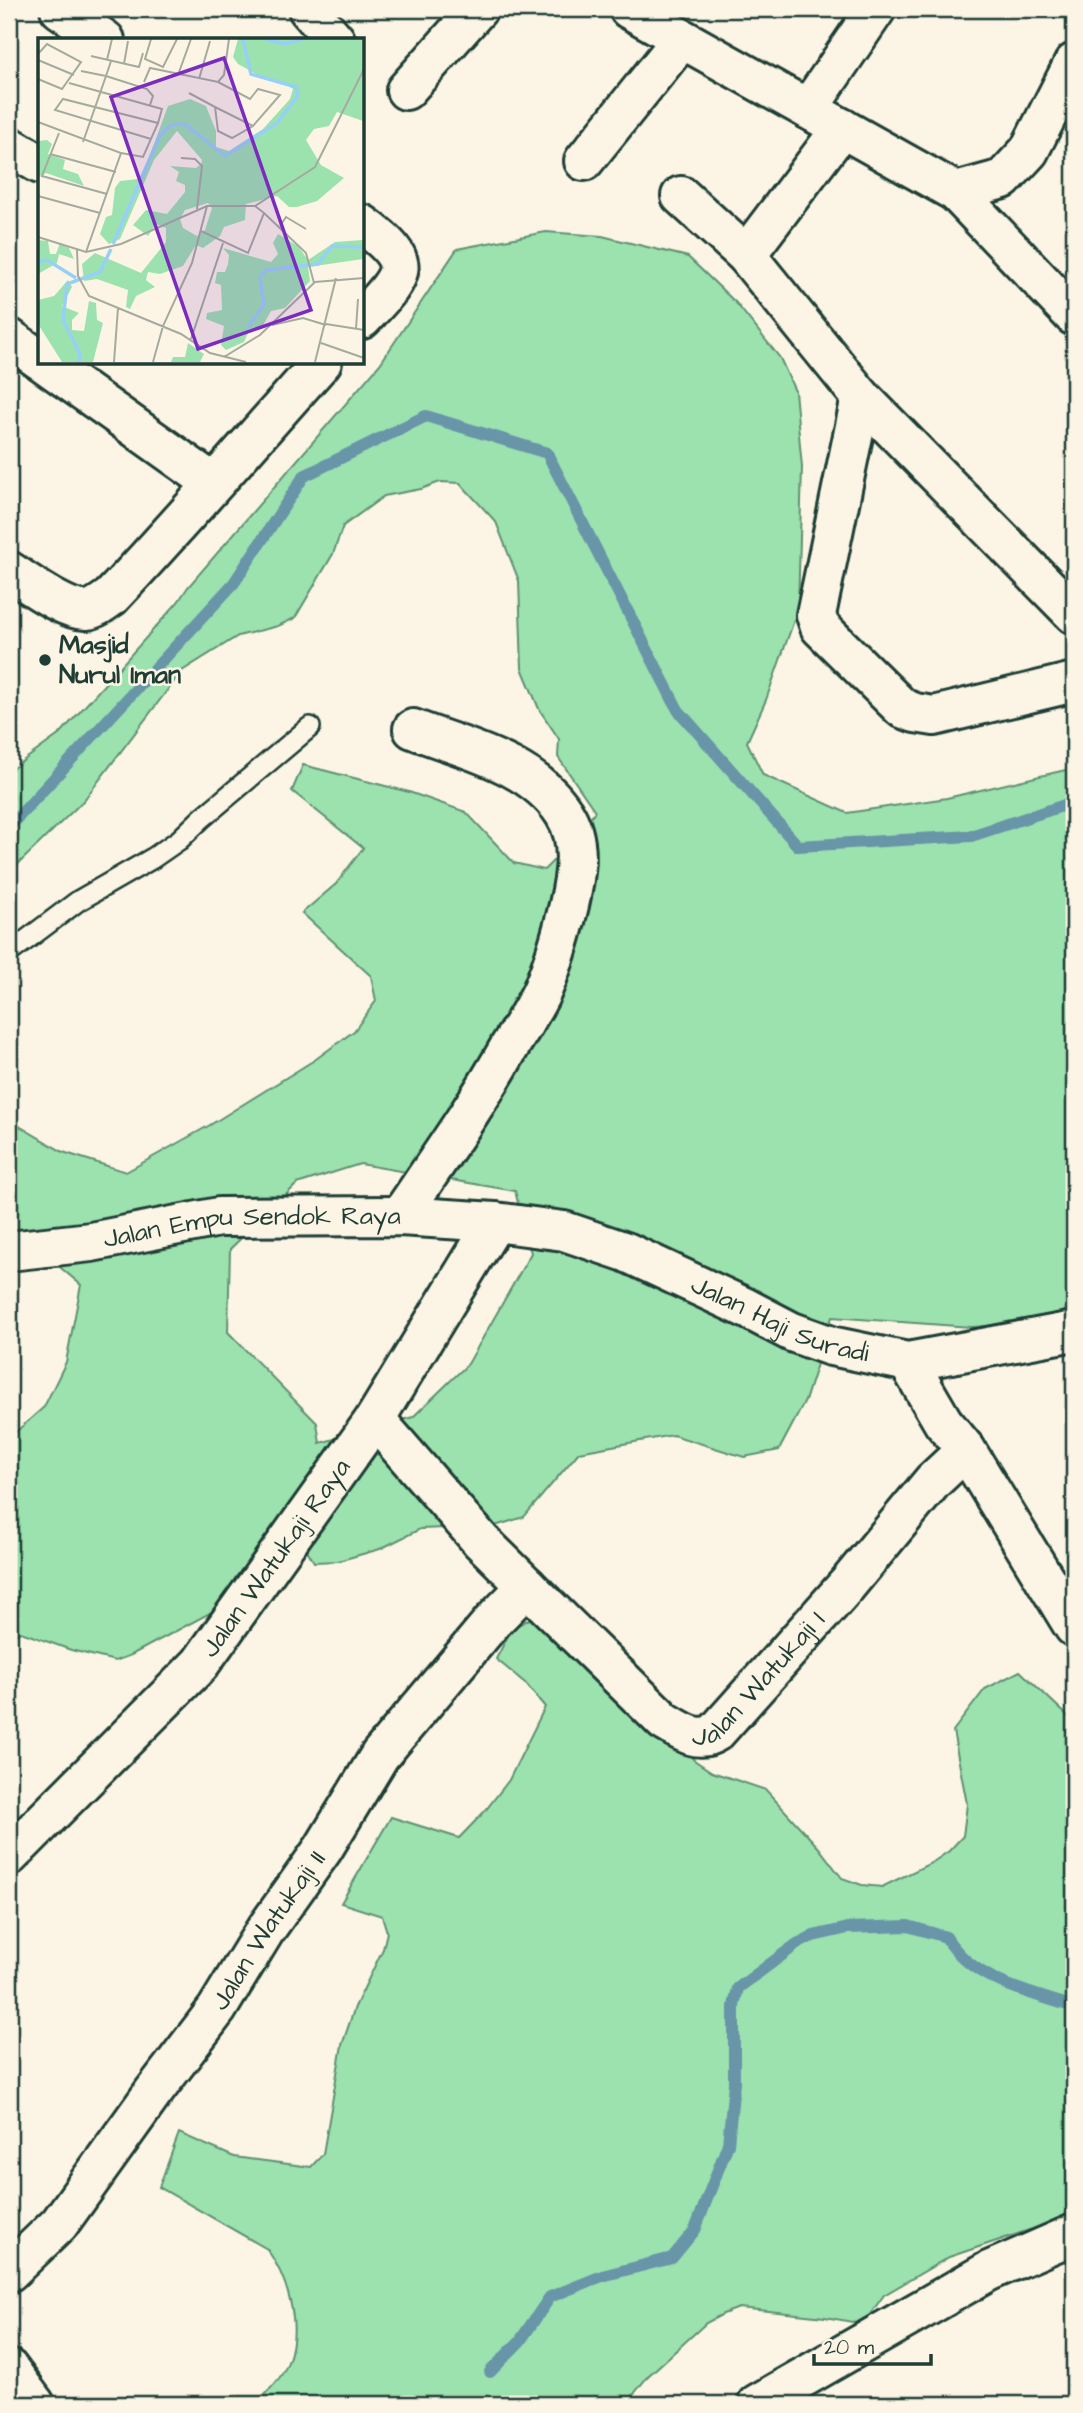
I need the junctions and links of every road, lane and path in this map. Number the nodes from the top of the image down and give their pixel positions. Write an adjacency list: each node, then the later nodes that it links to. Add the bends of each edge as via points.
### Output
1 (60, 9): 6 (street)
2 (308, 9): 7 (street)
3 (478, 9): 10 (street)
4 (876, 9): 11 (street)
5 (637, 10): 8 (street)
6 (102, 38)
7 (333, 38)
8 (682, 39): 11 (street); 14 (street)
9 (1074, 63): 16 (street, via 1029,151 1003,179)
10 (406, 90)
11 (808, 109): 12 (street)
12 (842, 128): 16 (street); 19 (street)
13 (9, 146): 15 (street)
14 (584, 160)
15 (38, 163)
16 (956, 191): 20 (street)
17 (681, 196): 19 (street)
18 (364, 224): 21 (street, via 386,240 398,256 400,269 390,289)
19 (746, 255): 26 (street)
20 (1074, 316)
21 (364, 317)
22 (9, 338): 23 (street)
23 (38, 358)
24 (46, 364): 27 (street)
25 (320, 364): 27 (street)
26 (861, 397): 29 (street); 30 (street, via 816,615 820,627 902,708 926,716)
27 (213, 483): 28 (street, via 182,523 96,607 86,610 66,605)
28 (9, 571)
29 (1074, 614)
30 (1074, 682)
31 (310, 727): 33 (lane, via 179,840 78,901)
32 (413, 730): 34 (street, via 500,762 536,783 564,812 574,833 577,859 560,941 541,993 485,1091)
33 (9, 953)
34 (400, 1216): 35 (street, Jalan Empu Sendok Raya); 36 (street, Jalan Empu Sendok Raya, via 219,1217 91,1242)
35 (495, 1222): 38 (street, Jalan Haji Suradi, via 564,1231 626,1252 792,1332); 39 (street, Jalan Watukaji Raya)
36 (9, 1251)
37 (1074, 1331): 38 (street, Jalan Haji Suradi)
38 (908, 1363): 40 (street, via 943,1422)
39 (375, 1419): 41 (street, Jalan Watukaji I, via 481,1541); 43 (street, Jalan Watukaji Raya, via 200,1664)
40 (966, 1450): 41 (street, Jalan Watukaji I, via 933,1481 847,1586 708,1737 689,1736 664,1721); 42 (street)
41 (527, 1586): 45 (street, Jalan Watukaji II, via 380,1755 217,2009 59,2224)
42 (1070, 1609)
43 (9, 1856)
44 (1074, 2234): 48 (street, via 989,2271)
45 (9, 2272)
46 (9, 2369): 47 (street)
47 (35, 2404)
48 (757, 2404)

